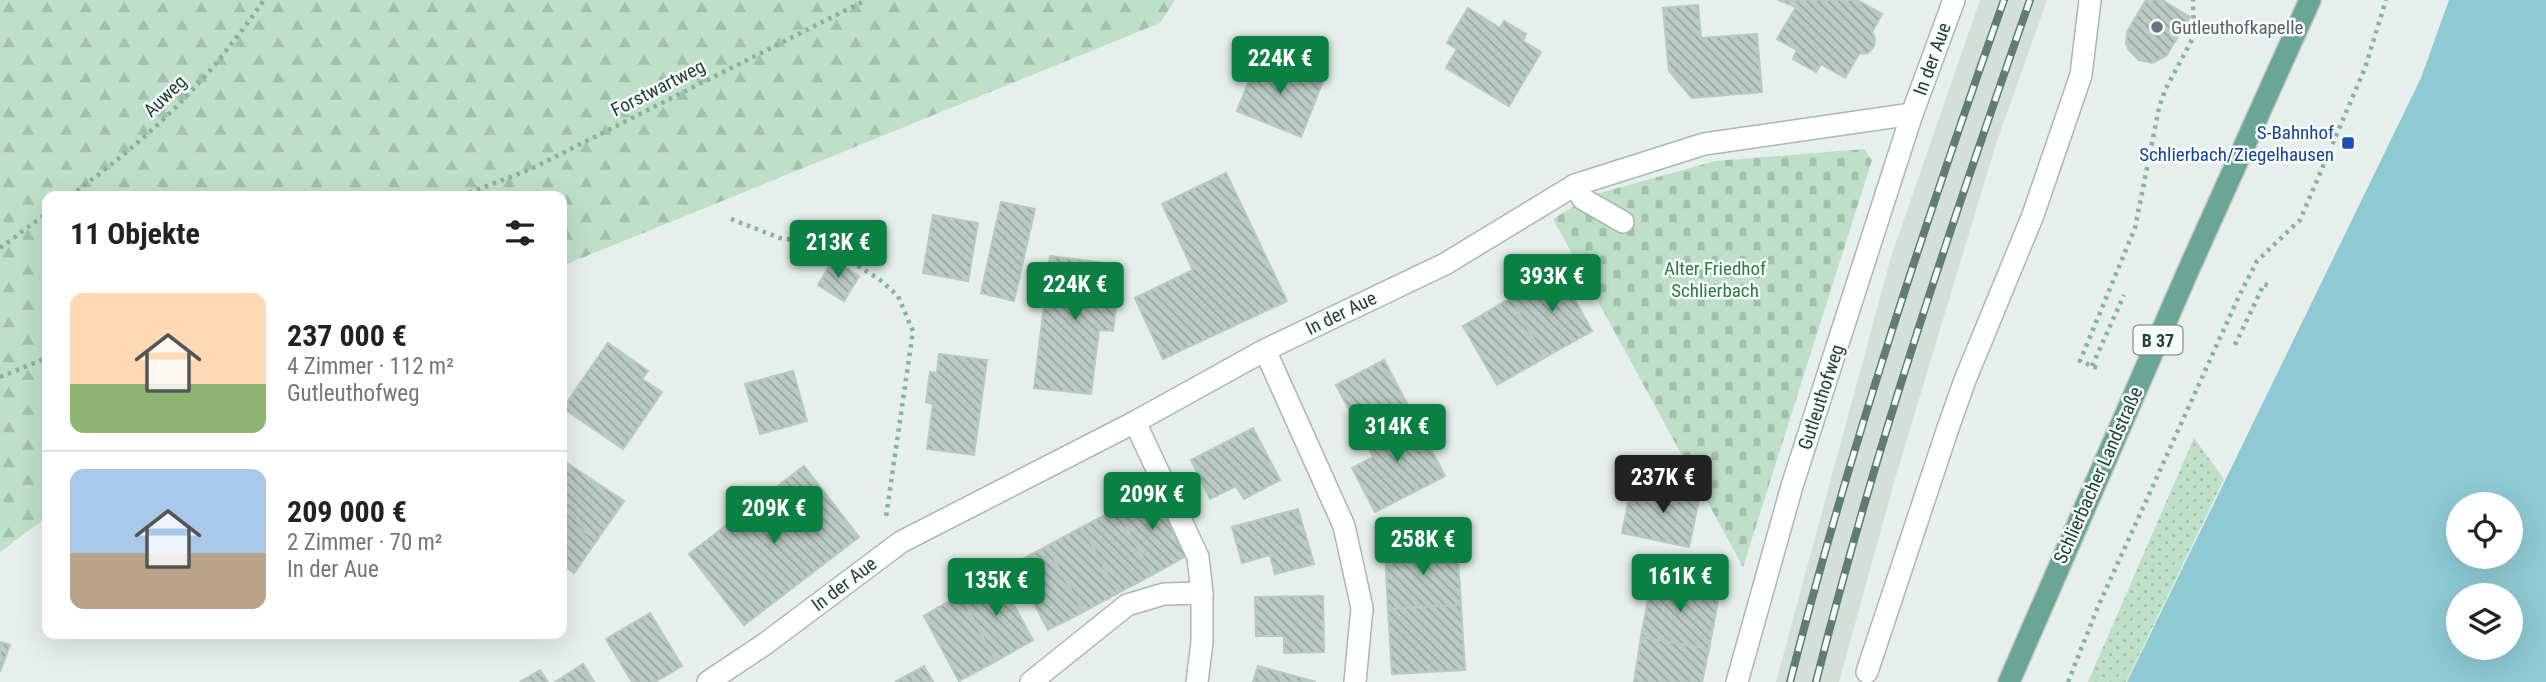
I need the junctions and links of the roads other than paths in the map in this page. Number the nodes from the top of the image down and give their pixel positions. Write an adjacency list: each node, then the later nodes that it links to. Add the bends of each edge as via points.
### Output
1 (1954, 0): 4 (street, In der Aue)
2 (2090, 0): 10 (street, via 2081,75 2033,215 1965,380)
3 (2310, 0): 16 (main road, Schlierbacher Landstraße / B 37)
4 (1912, 114): 5 (street, In der Aue, via 1704,144); 15 (street, Gutleuthofweg, via 1792,486)
5 (1575, 185): 6 (street, via 1583,199); 7 (street, In der Aue, via 1445,264)
6 (1623, 222)
7 (1265, 350): 8 (street, In der Aue); 14 (street, via 1344,526 1362,608)
8 (1135, 422): 9 (street, via 1198,557); 11 (street, In der Aue, via 901,542)
9 (1202, 593): 12 (street, via 1164,594 1127,605); 13 (street)
10 (1867, 672)
11 (708, 682)
12 (1031, 682)
13 (1197, 682)
14 (1355, 682)
15 (1737, 682)
16 (2009, 682)

